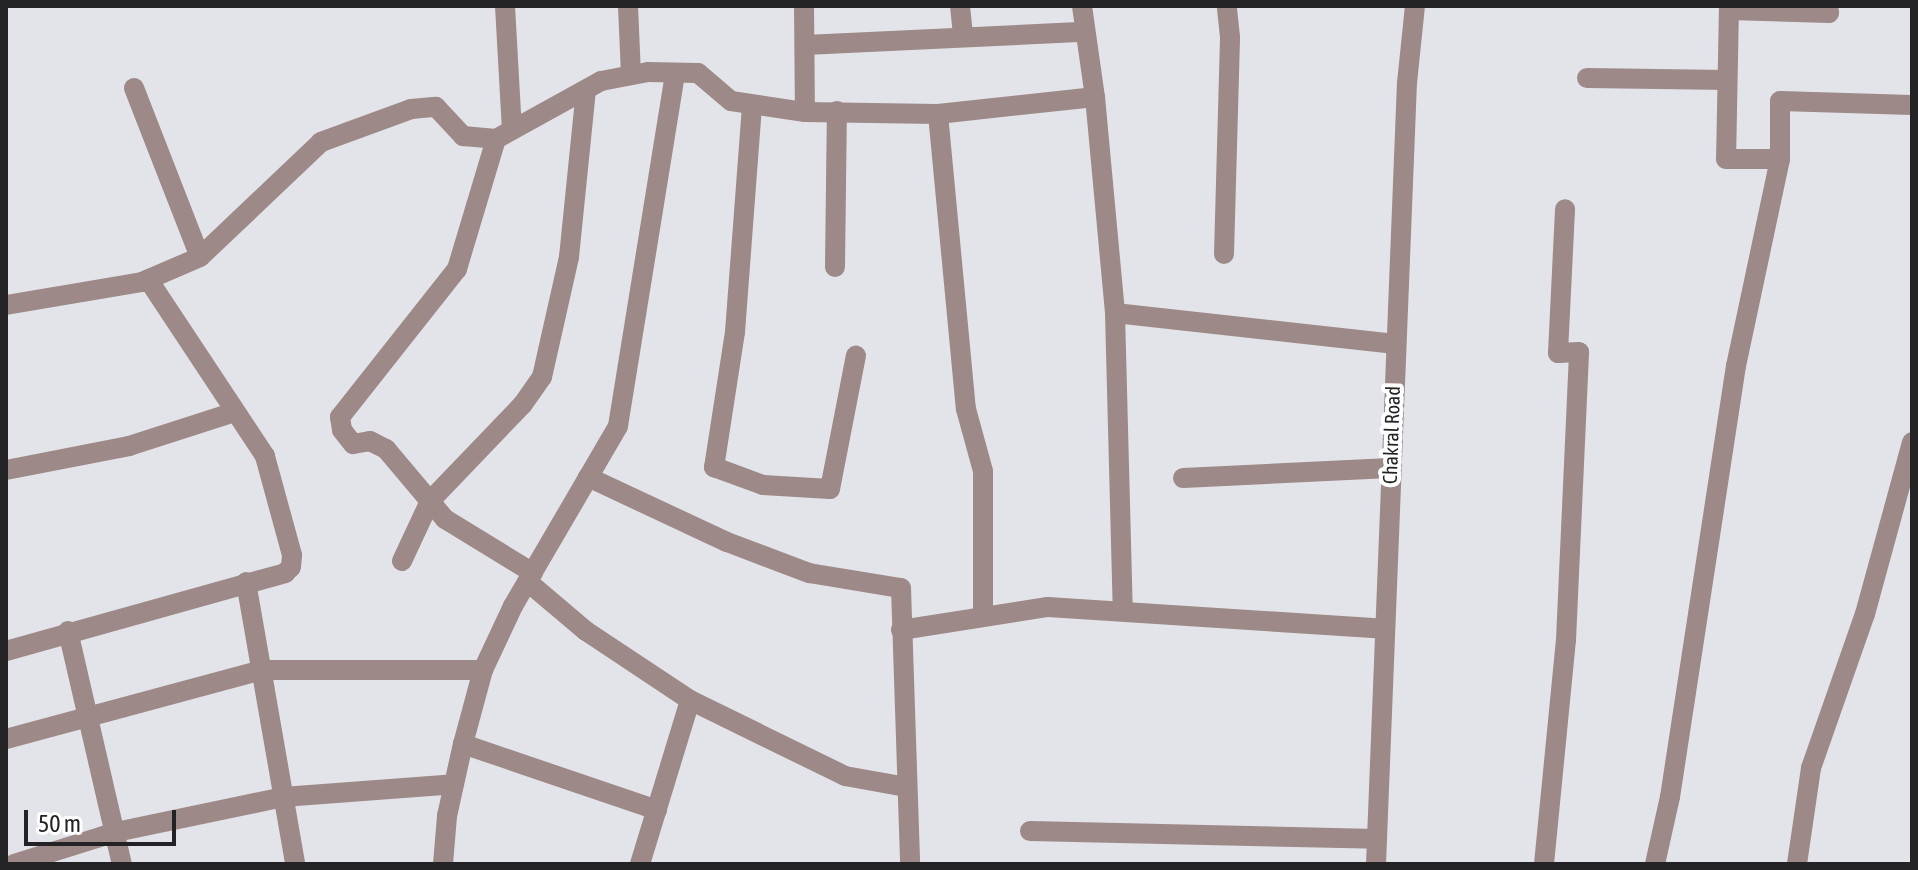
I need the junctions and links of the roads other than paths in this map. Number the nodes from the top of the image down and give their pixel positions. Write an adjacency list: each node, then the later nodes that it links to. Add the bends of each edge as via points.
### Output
1 (505, 6): 25 (street)
2 (628, 6): 14 (street)
3 (804, 6): 12 (street)
4 (960, 6): 11 (street)
5 (1082, 6): 10 (street)
6 (1227, 6): 28 (street)
7 (1415, 6): 34 (street, Chakral Road)
8 (1828, 6): 9 (street, via 1829,13)
9 (1729, 8): 16 (street)
10 (1084, 32): 11 (street); 19 (street)
11 (963, 37): 12 (street)
12 (805, 45): 23 (street)
13 (675, 74): 14 (street); 21 (street, via 698,73 731,101); 40 (street, via 618,426)
14 (631, 75): 18 (street)
15 (1587, 78): 16 (street)
16 (1727, 80): 26 (street, via 1726,159)
17 (134, 88): 29 (street)
18 (586, 90): 25 (street); 42 (street, via 569,257 542,377)
19 (1095, 97): 24 (street); 33 (street)
20 (1912, 105): 26 (street, via 1780,101)
21 (752, 106): 23 (street); 35 (street, via 735,332 714,467 763,485 830,489)
22 (837, 111): 23 (street); 24 (street); 30 (street)
23 (805, 112)
24 (938, 114): 48 (street, via 966,409 983,471)
25 (504, 134): 29 (street, via 463,136 436,107 411,109 321,142); 42 (street, via 457,269 340,417 353,444 370,441 386,449)
26 (1780, 159): 74 (street, via 1736,366 1670,797)
27 (1565, 209): 73 (street, via 1558,353 1579,352 1566,640)
28 (1224, 254)
29 (200, 257): 31 (street)
30 (835, 267)
31 (148, 279): 32 (street); 36 (street)
32 (6, 305)
33 (1115, 313): 34 (street); 47 (street)
34 (1395, 344): 38 (street, Chakral Road)
35 (856, 355)
36 (235, 412): 39 (street, via 129,446); 46 (street, via 265,456 292,555 285,573)
37 (1912, 442): 43 (street)
38 (1390, 468): 41 (street); 49 (street, Chakral Road)
39 (6, 470)
40 (588, 477): 45 (street); 50 (street, via 727,542 809,573 901,588)
41 (1183, 478)
42 (430, 501): 44 (street); 45 (street, via 445,519)
43 (1903, 508): 75 (street, via 1811,768)
44 (402, 561)
45 (530, 577): 54 (street); 55 (street, via 586,631)
46 (246, 582): 51 (street); 53 (street)
47 (1123, 609): 48 (street, via 1048,607); 49 (street)
48 (983, 616): 50 (street)
49 (1384, 629): 65 (street, Chakral Road)
50 (901, 630): 60 (street)
51 (68, 631): 52 (street); 56 (street)
52 (6, 651)
53 (261, 670): 54 (street); 56 (street); 61 (street)
54 (483, 670): 58 (street)
55 (690, 700): 60 (street, via 845,776); 62 (street)
56 (86, 717): 57 (street); 64 (street)
57 (6, 739)
58 (463, 744): 59 (street); 62 (street)
59 (454, 784): 61 (street); 69 (street)
60 (907, 787): 71 (street)
61 (283, 797): 64 (street); 68 (street)
62 (657, 810): 70 (street)
63 (1030, 831): 65 (street)
64 (116, 832): 66 (street); 67 (street)
65 (1377, 839): 72 (street, Chakral Road)
66 (14, 864)
67 (122, 864)
68 (295, 864)
69 (443, 864)
70 (640, 864)
71 (910, 864)
72 (1376, 864)
73 (1544, 864)
74 (1655, 864)
75 (1797, 864)

